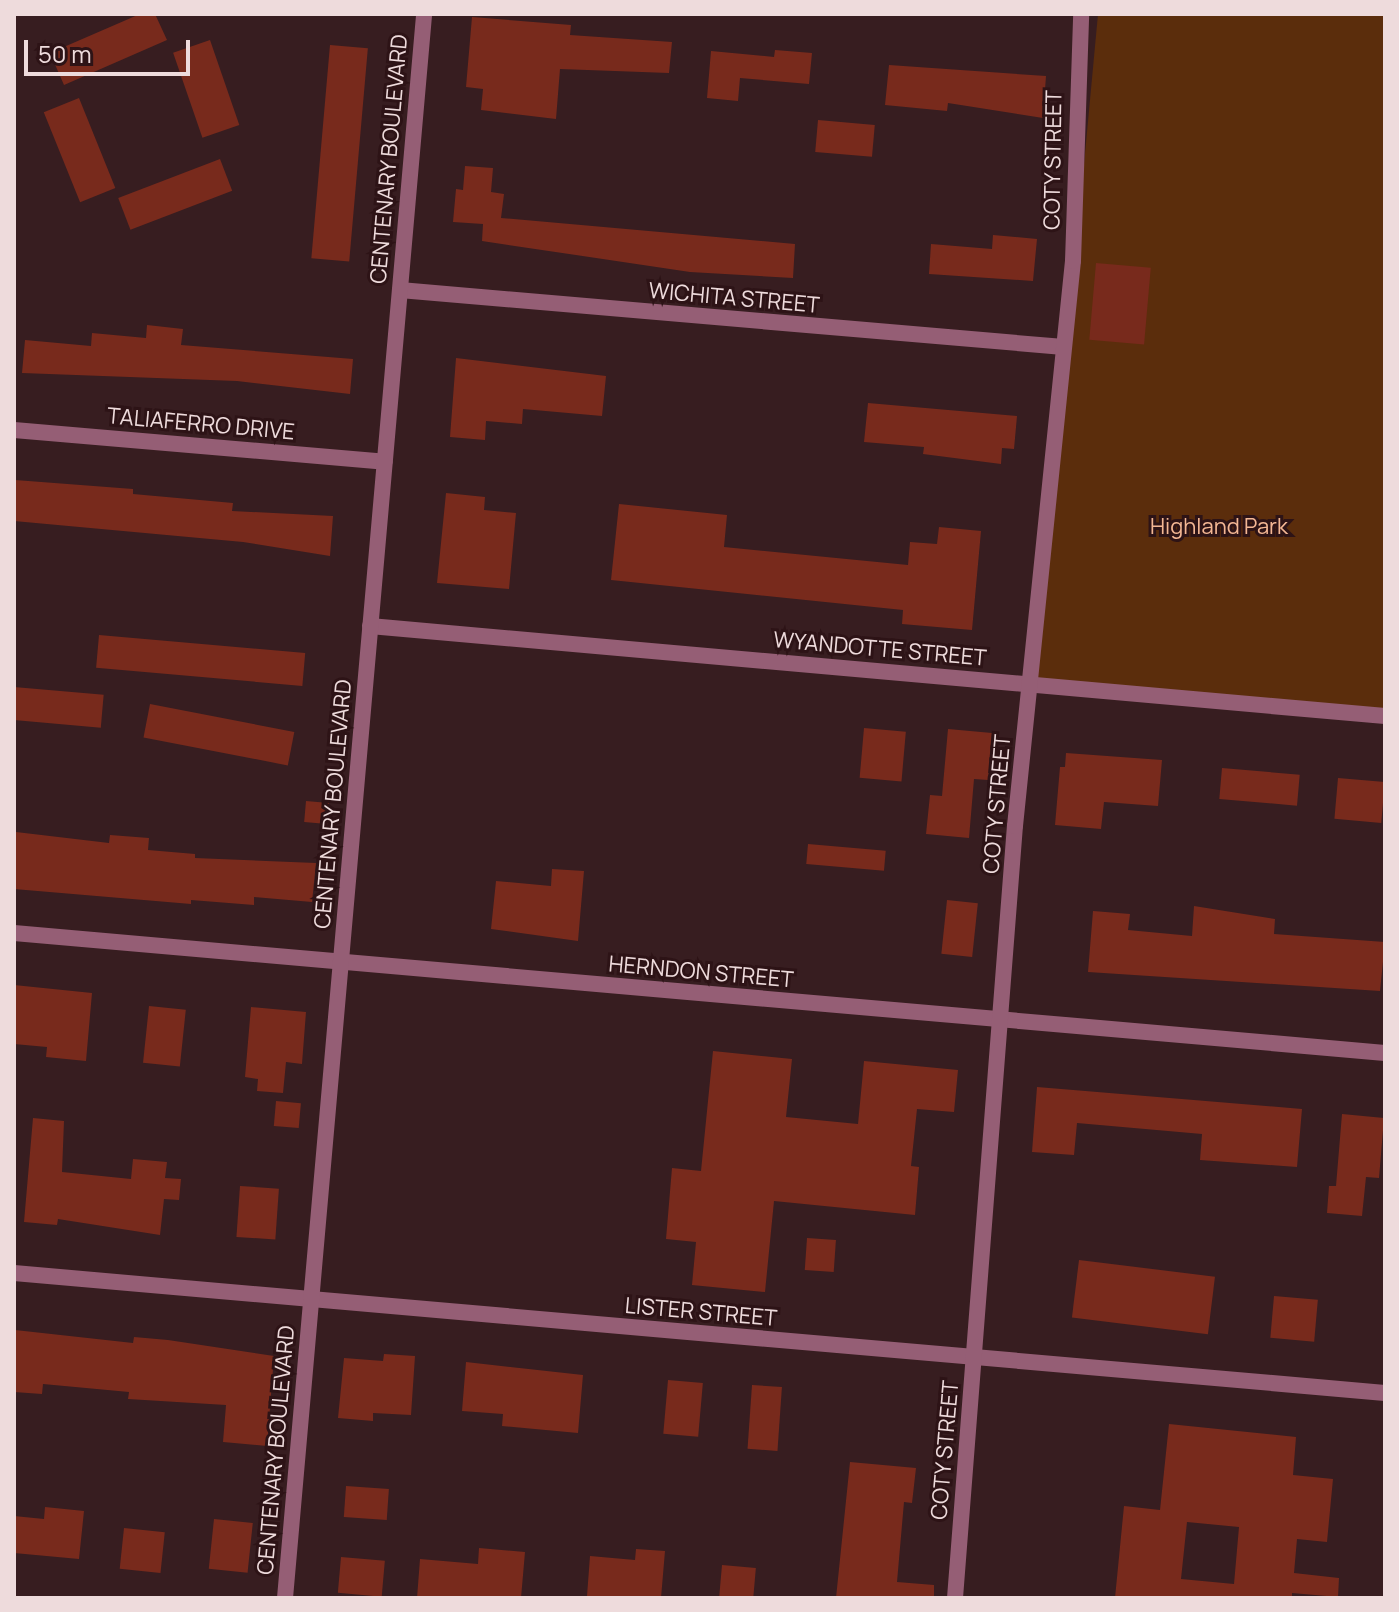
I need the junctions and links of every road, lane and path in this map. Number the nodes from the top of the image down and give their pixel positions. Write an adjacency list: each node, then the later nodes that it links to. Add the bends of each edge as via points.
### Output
1 (424, 14): 3 (street, CENTENARY BOULEVARD)
2 (1081, 14): 4 (street, COTY STREET, via 1072,156 1078,194)
3 (400, 290): 4 (street, WICHITA STREET); 6 (street, CENTENARY BOULEVARD)
4 (1064, 347): 8 (street, COTY STREET)
5 (14, 430): 6 (street, TALIAFERRO DRIVE)
6 (385, 462): 7 (street, CENTENARY BOULEVARD)
7 (370, 626): 8 (street, WYANDOTTE STREET); 11 (street, CENTENARY BOULEVARD)
8 (1030, 684): 9 (street, WYANDOTTE STREET); 12 (street, COTY STREET)
9 (1385, 716)
10 (14, 933): 11 (street, HERNDON STREET)
11 (342, 963): 12 (street, HERNDON STREET); 15 (street, CENTENARY BOULEVARD)
12 (1003, 1020): 13 (street, HERNDON STREET); 16 (street, COTY STREET)
13 (1385, 1053)
14 (14, 1273): 15 (street, LISTER STREET)
15 (311, 1299): 16 (street, LISTER STREET); 18 (street, CENTENARY BOULEVARD)
16 (975, 1358): 17 (street, LISTER STREET); 19 (street, COTY STREET)
17 (1385, 1393)
18 (285, 1598)
19 (955, 1598)

